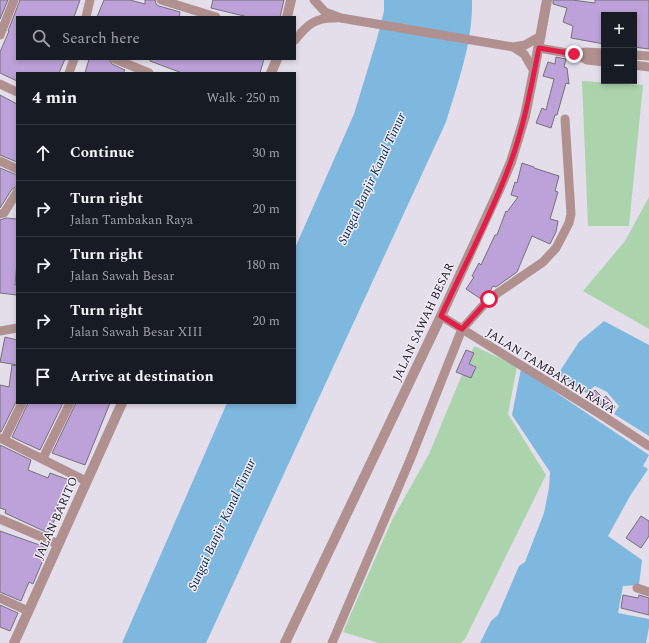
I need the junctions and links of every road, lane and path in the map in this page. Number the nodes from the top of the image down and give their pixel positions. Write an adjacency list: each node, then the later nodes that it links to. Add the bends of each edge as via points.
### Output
1 (14, 0): 8 (street)
2 (90, 0): 9 (street)
3 (162, 0): 10 (street)
4 (291, 0): 11 (street)
5 (314, 0): 12 (street, via 325,12)
6 (547, 0): 14 (street, JALAN SAWAH BESAR)
7 (0, 9): 8 (street)
8 (9, 13): 13 (street)
9 (86, 16)
10 (213, 16)
11 (287, 16)
12 (341, 18): 15 (street, via 327,17 316,20 302,30); 16 (street)
13 (0, 35)
14 (541, 36): 16 (street, via 525,45); 17 (street, JALAN SAWAH BESAR)
15 (296, 39)
16 (513, 47): 31 (street, via 524,54)
17 (539, 48): 19 (street); 31 (street, JALAN SAWAH BESAR)
18 (601, 53): 19 (street, via 585,52)
19 (578, 55): 25 (street, via 587,60)
20 (637, 55): 21 (street)
21 (649, 56)
22 (74, 60): 28 (street)
23 (118, 60): 29 (street)
24 (277, 60): 30 (street)
25 (601, 62)
26 (637, 65): 27 (street)
27 (649, 67)
28 (69, 72)
29 (148, 72)
30 (271, 72)
31 (534, 72): 39 (street, JALAN SAWAH BESAR, via 525,116 511,162)
32 (0, 84): 33 (street)
33 (16, 92)
34 (565, 119): 41 (street, via 571,214 569,223 556,248 543,262 489,299)
35 (0, 161): 36 (street)
36 (16, 169)
37 (16, 193): 38 (street)
38 (2, 214)
39 (441, 316): 41 (street, JALAN TAMBAKAN RAYA); 57 (street, JALAN SAWAH BESAR)
40 (16, 328): 42 (street)
41 (462, 329): 47 (street, JALAN TAMBAKAN RAYA); 58 (street, via 410,460)
42 (0, 331)
43 (21, 404): 46 (street)
44 (69, 404): 48 (street)
45 (122, 404): 49 (street, JALAN BARITO)
46 (2, 439): 48 (street)
47 (649, 446)
48 (42, 458): 49 (street)
49 (86, 481): 51 (street, JALAN BARITO)
50 (0, 519): 51 (street)
51 (58, 544): 55 (street, JALAN BARITO)
52 (638, 588): 53 (street)
53 (649, 592)
54 (0, 598): 55 (street)
55 (28, 611): 56 (street, JALAN BARITO)
56 (14, 643)
57 (285, 643)
58 (332, 643)

